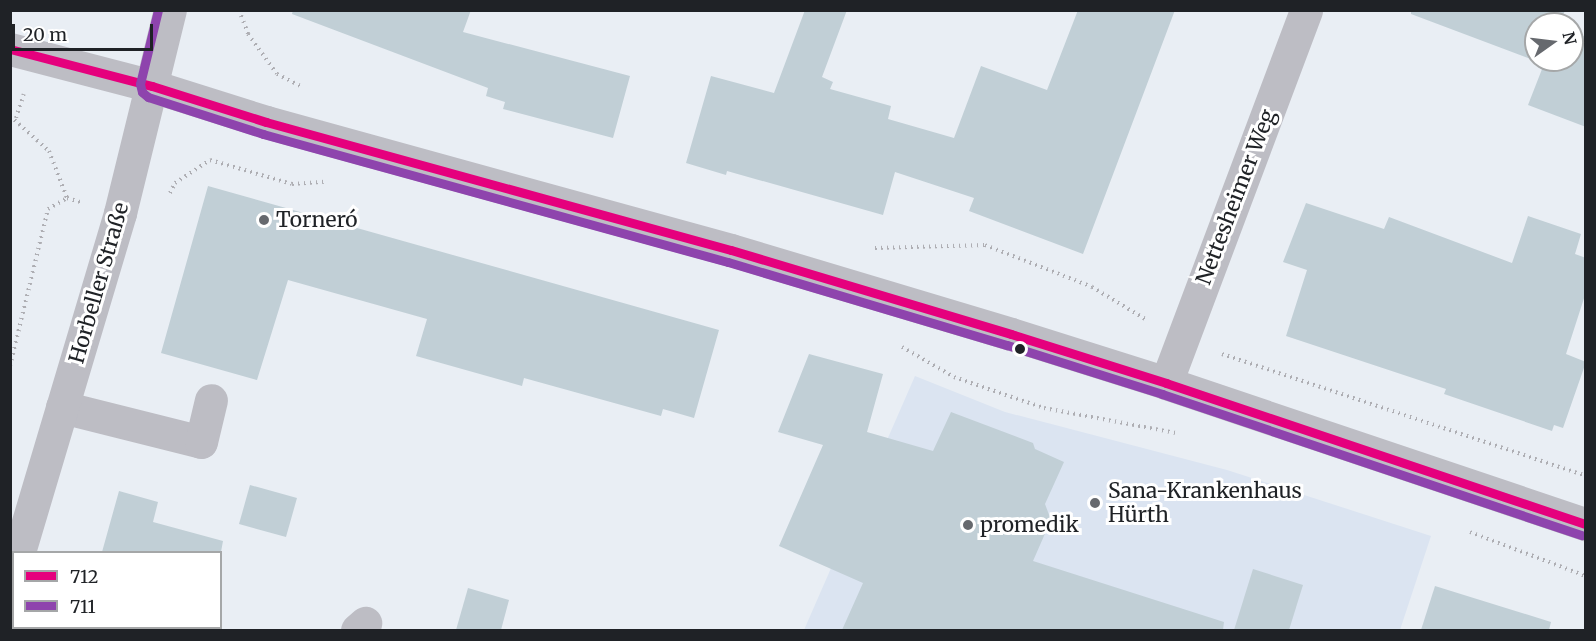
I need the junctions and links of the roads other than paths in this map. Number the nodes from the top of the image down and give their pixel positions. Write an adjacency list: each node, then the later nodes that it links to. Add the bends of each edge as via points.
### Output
1 (170, 10): 4 (street, Horbeller Straße)
2 (1306, 10): 5 (street, Nettesheimer Weg)
3 (10, 49): 4 (street)
4 (152, 86): 5 (street, via 266,122 731,250); 7 (street, Horbeller Straße, via 120,213)
5 (1166, 383): 8 (street)
6 (211, 400): 7 (street, via 201,442)
7 (62, 407): 9 (street, Horbeller Straße)
8 (1586, 524)
9 (19, 551)

